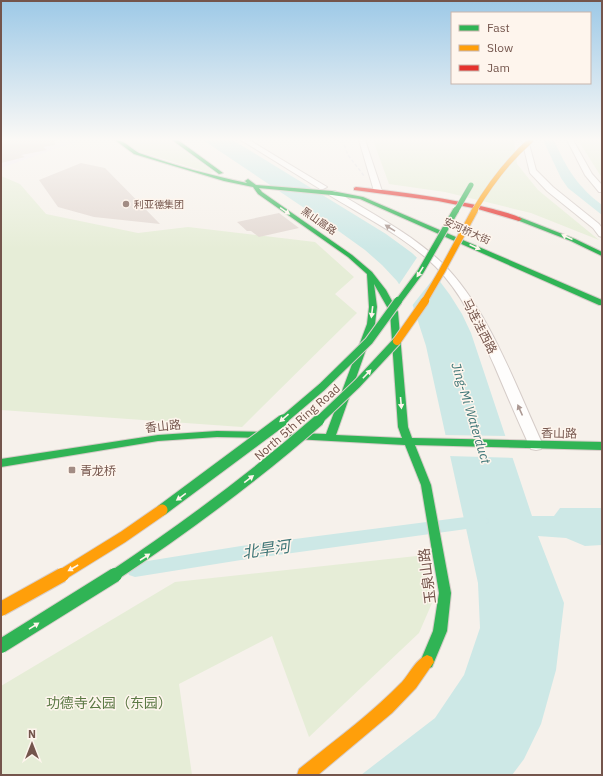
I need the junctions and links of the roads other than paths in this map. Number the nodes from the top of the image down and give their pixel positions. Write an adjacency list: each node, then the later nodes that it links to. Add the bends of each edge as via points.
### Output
1 (213, 176): 9 (main road)
2 (229, 176): 9 (main road)
3 (303, 176): 10 (street, 马连洼西路)
4 (373, 176): 12 (street)
5 (494, 176): 23 (main road, North 5th Ring Road, one-way to 5, bridge, via 149,554 264,468 346,396 389,350 410,323 433,288)
6 (538, 176): 13 (street)
7 (590, 176): 11 (street)
8 (475, 179): 22 (main road, North 5th Ring Road, one-way to 22, bridge, via 421,271 388,317 369,342 322,387 271,430 138,528)
9 (252, 183): 10 (main road, 安河桥大街, via 310,186); 10 (main road, via 270,188); 15 (main road, 黑山扈路, one-way to 15, via 260,194 350,256)
10 (325, 190): 12 (main road, 安河桥大街); 16 (main road, 安河桥大街, one-way to 16, via 379,205); 19 (street, 马连洼西路, one-way to 10, via 480,320 447,274 425,252)
11 (602, 190)
12 (378, 191): 14 (main road, 安河桥大街, one-way to 12, via 562,235 495,212 443,199)
13 (602, 234)
14 (602, 254)
15 (370, 273): 17 (main road, one-way to 17, via 373,307 371,324); 18 (main road, 黑山扈路, one-way to 18, via 394,312 403,427)
16 (602, 303)
17 (330, 437): 18 (main road, 香山路); 21 (main road, 香山路, via 217,434 158,438)
18 (409, 442): 19 (main road, 香山路); 24 (main road, 玉泉山路, via 426,485 445,594 438,638 425,666 402,693 373,721)
19 (536, 445): 20 (main road, 香山路)
20 (602, 446)
21 (1, 463)
22 (1, 610)
23 (1, 646)
24 (305, 775)

